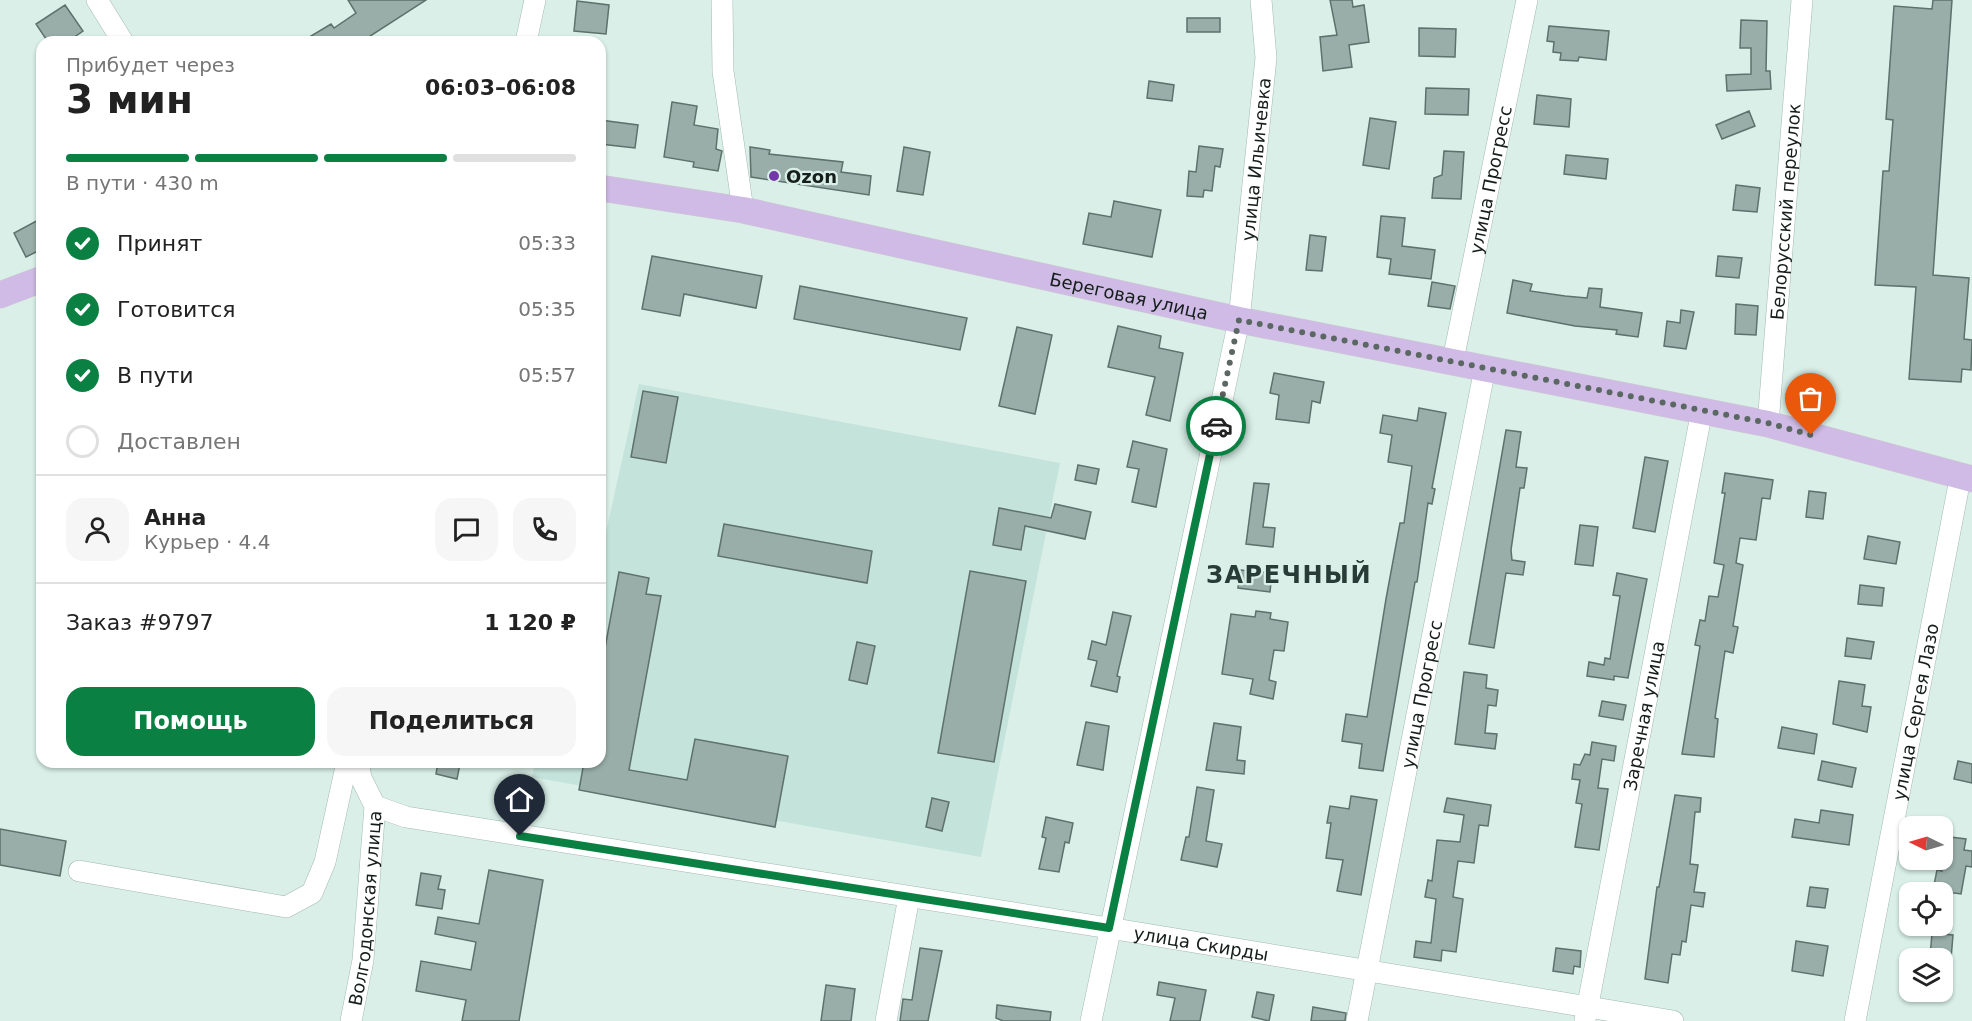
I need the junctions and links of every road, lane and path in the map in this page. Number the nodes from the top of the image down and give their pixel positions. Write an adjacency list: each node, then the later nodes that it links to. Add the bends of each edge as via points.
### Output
1 (97, 0): 7 (street)
2 (535, 0): 8 (street)
3 (722, 0): 10 (street, via 723,71)
4 (1261, 0): 13 (street, улица Ильичевка, via 1266,58)
5 (1527, 0): 14 (street, улица Прогресс)
6 (1802, 0): 17 (street, Белорусский переулок)
7 (119, 36)
8 (527, 36)
9 (606, 189): 10 (main road, Береговая улица)
10 (743, 210): 13 (main road, Береговая улица)
11 (36, 281): 12 (main road)
12 (0, 295)
13 (1239, 320): 14 (main road, Береговая улица); 24 (street, улица Ильичевка)
14 (1453, 360): 15 (main road, Береговая улица)
15 (1485, 368): 16 (main road, Береговая улица); 25 (street, улица Прогресс)
16 (1702, 410): 17 (main road, Береговая улица); 26 (street, Заречная улица)
17 (1768, 423): 18 (main road, Береговая улица)
18 (1967, 476): 32 (street, улица Сергея Лазо)
19 (346, 768): 22 (street, via 325,862 312,893 286,907)
20 (359, 768): 21 (street, Волгодонская улица)
21 (375, 806): 23 (street, улица Скирды, via 406,818); 27 (street, Волгодонская улица, via 363,960)
22 (79, 871)
23 (909, 897): 24 (street, улица Скирды); 28 (street)
24 (1109, 928): 25 (street, улица Скирды); 29 (street, улица Ильичевка)
25 (1367, 970): 26 (street, улица Скирды); 30 (street, улица Прогресс)
26 (1586, 1014): 31 (street, улица Скирды)
27 (351, 1021)
28 (886, 1021)
29 (1090, 1021)
30 (1357, 1021)
31 (1673, 1021)
32 (1855, 1021)

